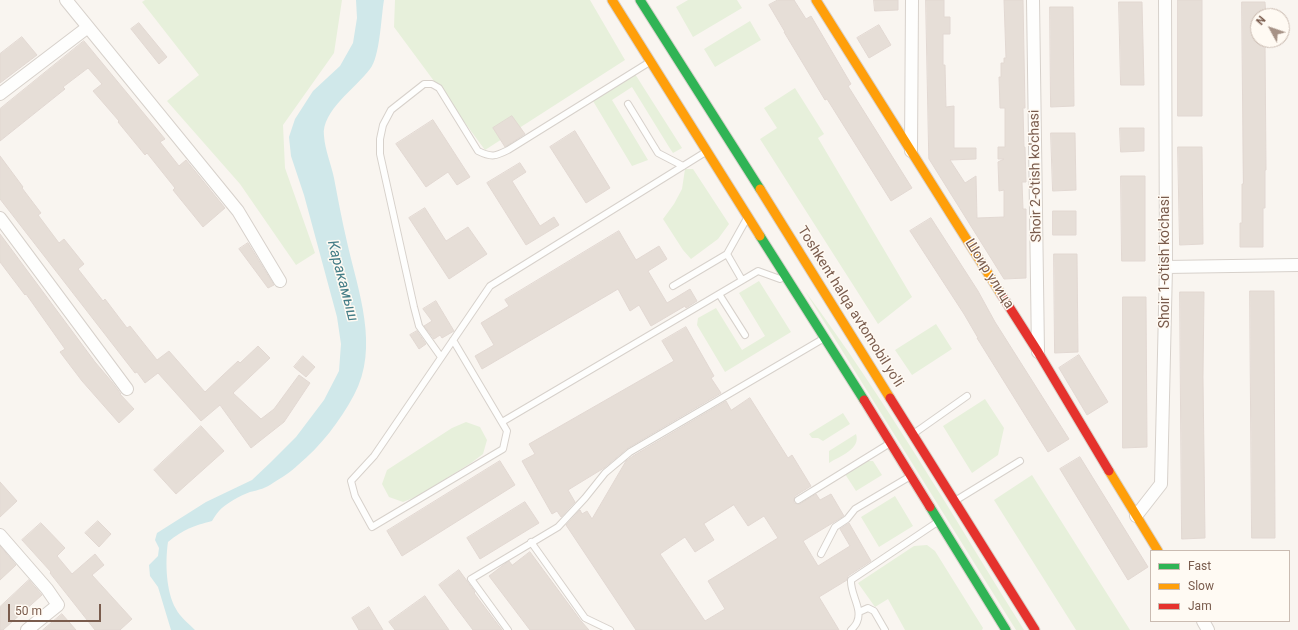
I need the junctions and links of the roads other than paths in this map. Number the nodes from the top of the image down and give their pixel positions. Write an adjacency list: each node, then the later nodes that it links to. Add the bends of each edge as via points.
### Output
1 (66, 0): 8 (street)
2 (612, 0): 9 (main road)
3 (816, 0): 13 (main road, Шоир улица)
4 (912, 0): 13 (street)
5 (1033, 0): 30 (street, Shoir 2-o'tish ko'chasi)
6 (1164, 0): 21 (street, Shoir 1-o'tish ko'chasi)
7 (645, 2): 17 (main road, Toshkent halqa avtomobil yo'li)
8 (88, 28): 10 (street); 23 (street, via 238,211)
9 (651, 61): 12 (main road); 31 (lane, via 497,156 488,156 478,151 439,88 432,84 424,84 391,110 383,125 380,154 415,314 419,326)
10 (0, 94)
11 (628, 104): 14 (lane, via 658,153)
12 (707, 151): 14 (lane); 15 (main road)
13 (912, 151): 30 (main road, Шоир улица)
14 (683, 166): 29 (lane, via 490,286)
15 (748, 217): 18 (main road); 19 (lane)
16 (0, 218): 32 (street)
17 (785, 229): 18 (main road); 35 (main road, Toshkent halqa avtomobil yo'li)
18 (769, 239): 24 (main road)
19 (727, 254): 22 (lane); 25 (lane)
20 (1298, 266): 21 (street)
21 (1166, 267): 41 (street, Shoir 1-o'tish ko'chasi, via 1161,484)
22 (742, 280): 24 (lane, via 758,271); 26 (lane)
23 (280, 281)
24 (789, 282): 28 (main road)
25 (673, 286)
26 (719, 294): 27 (lane); 34 (lane)
27 (745, 335)
28 (824, 338): 36 (main road); 44 (lane, via 630,452 605,473 558,526)
29 (453, 340): 31 (lane); 34 (lane)
30 (1038, 352): 41 (main road, Шоир улица)
31 (441, 357): 34 (lane, via 374,456 351,481 355,496 372,527 503,449 508,431)
32 (127, 389)
33 (967, 396): 35 (lane)
34 (502, 422)
35 (913, 434): 40 (main road, Toshkent halqa avtomobil yo'li)
36 (890, 443): 38 (main road); 39 (lane)
37 (1020, 461): 40 (lane)
38 (911, 476): 42 (main road); 46 (lane, via 855,509 847,519 835,527)
39 (798, 500)
40 (954, 501): 54 (main road, Toshkent halqa avtomobil yo'li)
41 (1136, 516): 45 (main road, Шоир улица)
42 (939, 521): 47 (lane, via 851,580 850,585); 53 (main road)
43 (0, 535): 48 (street, via 58,605)
44 (531, 542): 49 (lane, via 470,579); 50 (lane, via 585,618)
45 (1157, 550)
46 (821, 554)
47 (858, 612): 51 (lane, via 857,622); 52 (lane, via 868,608 874,611)
48 (27, 630)
49 (508, 630)
50 (610, 630)
51 (851, 630)
52 (885, 630)
53 (1006, 630)
54 (1035, 630)

